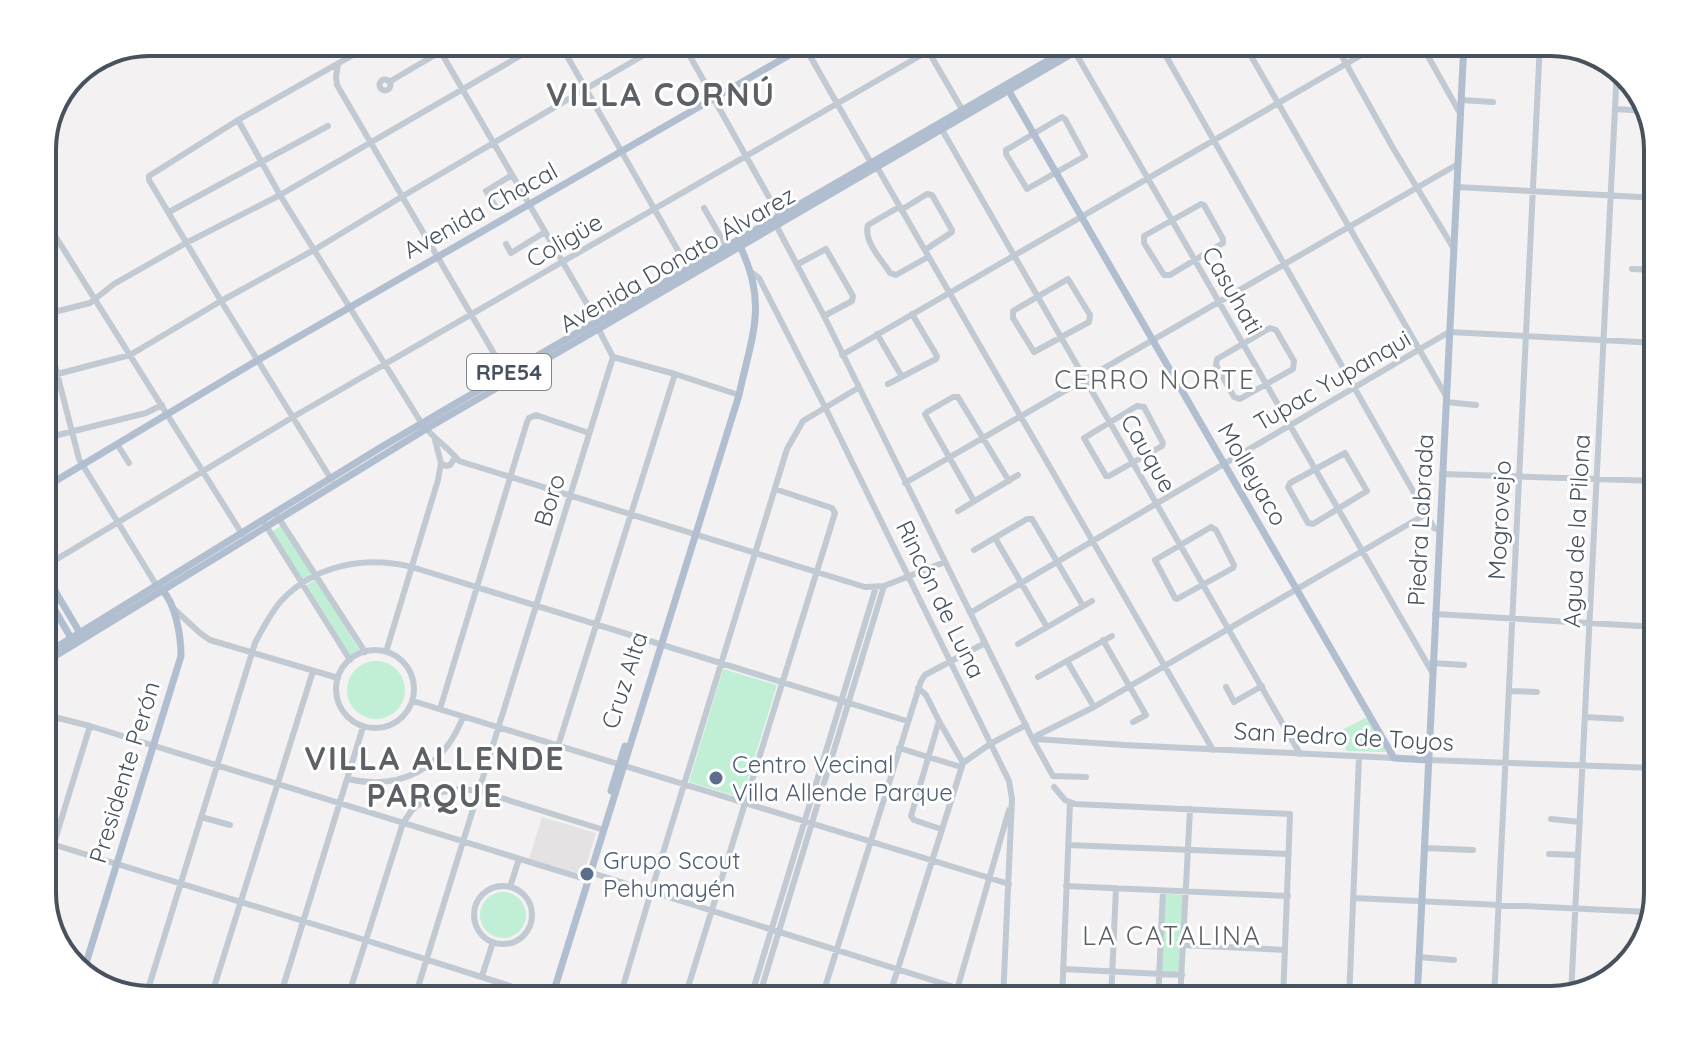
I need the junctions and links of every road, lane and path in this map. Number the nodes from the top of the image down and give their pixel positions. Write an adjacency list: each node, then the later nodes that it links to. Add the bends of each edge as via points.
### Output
1 (352, 56): 23 (street)
2 (433, 56): 25 (street)
3 (444, 56): 28 (street)
4 (520, 56): 28 (street)
5 (567, 56): 29 (street)
6 (642, 56): 29 (street)
7 (689, 56): 30 (street)
8 (784, 56): 30 (main road, Avenida Chacal)
9 (810, 56): 33 (street)
10 (919, 56): 33 (street, Coligüe)
11 (931, 56): 37 (street)
12 (1055, 56): 22 (main road, Avenida Donato Álvarez / RPE54)
13 (1067, 56): 27 (main road, Avenida Donato Álvarez / RPE54)
14 (1077, 56): 53 (street, Casuhati)
15 (1166, 56): 43 (street)
16 (1251, 56): 34 (street)
17 (1342, 56): 24 (street)
18 (1360, 56): 24 (street)
19 (1428, 56): 38 (street)
20 (1463, 56): 31 (main road, Piedra Labrada)
21 (1539, 56): 56 (street, Mogrovejo)
22 (1051, 58): 27 (main road, Avenida Donato Álvarez / RPE54)
23 (338, 64): 39 (street); 44 (street, via 337,85)
24 (1346, 64): 34 (street); 55 (street)
25 (389, 82)
26 (1616, 83): 35 (street, Agua de la Pilona)
27 (1007, 87): 37 (main road, Avenida Donato Álvarez / RPE54); 42 (main road, Molleyaco)
28 (462, 89): 44 (street); 45 (street)
29 (586, 89): 45 (street); 46 (street)
30 (713, 100): 46 (main road, Avenida Chacal); 47 (street)
31 (1461, 100): 32 (street); 38 (main road, Piedra Labrada)
32 (1493, 102)
33 (837, 103): 47 (street, Coligüe); 50 (street)
34 (1278, 103): 43 (street); 71 (street)
35 (1615, 109): 36 (street); 59 (street, Agua de la Pilona)
36 (1635, 110)
37 (964, 112): 41 (main road, Avenida Donato Álvarez / RPE54); 50 (main road, Avenida Donato Álvarez / RPE54)
38 (1461, 115): 49 (main road, Piedra Labrada)
39 (238, 120): 48 (street); 66 (street, via 149,176)
40 (328, 126): 48 (street)
41 (941, 128): 50 (main road, Avenida Donato Álvarez / RPE54); 81 (street, Cauque)
42 (1034, 133): 51 (main road, Molleyaco); 51 (street, via 1065,119 1085,156); 51 (street, via 1006,154 1027,189)
43 (1214, 140): 53 (street); 86 (street)
44 (371, 141): 57 (street); 58 (street)
45 (493, 142): 52 (street); 58 (street)
46 (622, 152): 61 (main road, Avenida Chacal); 64 (street)
47 (745, 156): 64 (street, Coligüe); 67 (street)
48 (261, 162): 57 (street); 66 (street)
49 (1458, 164): 54 (main road, Piedra Labrada); 55 (street)
50 (874, 165): 65 (street); 67 (main road, Avenida Donato Álvarez / RPE54); 70 (main road, Avenida Donato Álvarez / RPE54)
51 (1057, 174): 68 (main road, Molleyaco)
52 (512, 175): 61 (street); 63 (street, via 486,191)
53 (1148, 178): 68 (street); 69 (street, Casuhati)
54 (1457, 187): 56 (street); 78 (main road, Piedra Labrada)
55 (1417, 188): 71 (street); 78 (street)
56 (1533, 191): 59 (street); 104 (street, Mogrovejo)
57 (280, 195): 74 (street); 79 (street)
58 (403, 196): 79 (street); 82 (street)
59 (1610, 196): 60 (street); 106 (street, Agua de la Pilona)
60 (1644, 197)
61 (529, 206): 72 (street); 82 (main road, Avenida Chacal)
62 (704, 208): 77 (street)
63 (497, 209)
64 (654, 209): 84 (street, Coligüe); 87 (street)
65 (900, 209): 80 (street); 80 (street, via 932,195 952,232); 80 (street, via 866,229 878,256 896,275)
66 (169, 212): 74 (street)
67 (779, 215): 75 (main road, Avenida Donato Álvarez / RPE54)
68 (1081, 216): 81 (street); 107 (main road, Molleyaco)
69 (1171, 219): 83 (street, Casuhati); 83 (street, via 1146,234 1144,243 1164,275); 83 (street, via 1204,205 1223,239 1221,246)
70 (776, 225): 75 (main road, Avenida Donato Álvarez / RPE54); 85 (street)
71 (1349, 227): 86 (street); 110 (street)
72 (545, 232): 76 (street, via 511,253); 84 (street)
73 (56, 238): 93 (street)
74 (186, 243): 93 (street); 94 (street)
75 (739, 243): 77 (main road, Avenida Donato Álvarez / RPE54); 90 (main road, Rincón de Luna); 101 (main road, Avenida Donato Álvarez / RPE54)
76 (506, 244)
77 (726, 246): 87 (main road, Avenida Donato Álvarez / RPE54)
78 (1454, 249): 102 (main road, Piedra Labrada)
79 (314, 250): 94 (street); 96 (street)
80 (926, 254): 91 (street)
81 (1014, 255): 91 (street); 92 (street, Cauque)
82 (438, 256): 96 (main road, Avenida Chacal); 99 (street)
83 (1195, 260): 95 (street, Casuhati)
84 (563, 261): 99 (street, Coligüe); 101 (street)
85 (798, 264): 100 (street); 100 (street, via 826,249 853,296)
86 (1284, 265): 95 (street); 125 (street)
87 (688, 268): 101 (main road, Avenida Donato Álvarez / RPE54)
88 (1632, 269): 89 (street)
89 (1644, 269)
90 (752, 273): 126 (main road, Cruz Alta, via 756,325); 130 (street, Rincón de Luna)
91 (949, 293): 98 (street); 133 (street)
92 (1038, 296): 105 (street, Cauque); 105 (street, via 1012,315 1031,350); 105 (street, via 1070,280 1091,319)
93 (94, 300): 97 (street); 111 (street)
94 (221, 301): 111 (street); 114 (street)
95 (1219, 303): 107 (street); 109 (street, Casuhati)
96 (349, 308): 114 (main road, Avenida Chacal); 115 (street)
97 (56, 312)
98 (912, 314): 103 (street); 120 (street, via 937,356)
99 (471, 315): 115 (street, Coligüe); 118 (street)
100 (824, 316): 112 (street)
101 (597, 325): 113 (street); 118 (main road, Avenida Donato Álvarez / RPE54); 136 (main road, Avenida Donato Álvarez / RPE54)
102 (1449, 332): 104 (street); 110 (street, Tupac Yupanqui); 127 (main road, Piedra Labrada)
103 (877, 334): 112 (street); 120 (street)
104 (1526, 336): 106 (street); 153 (street, Mogrovejo)
105 (1062, 337): 121 (street, Cauque)
106 (1603, 340): 108 (street); 156 (street, Agua de la Pilona)
107 (1153, 341): 121 (street); 147 (main road, Molleyaco)
108 (1644, 342)
109 (1243, 344): 123 (street, Casuhati); 123 (street, via 1216,361 1234,397 1240,399); 123 (street, via 1270,328 1276,330 1295,365)
110 (1419, 350): 125 (street, Tupac Yupanqui); 127 (street)
111 (130, 355): 117 (street); 128 (street)
112 (842, 355): 124 (street)
113 (613, 357): 119 (street); 138 (street, Boro)
114 (258, 360): 131 (main road, Avenida Chacal); 132 (street)
115 (385, 365): 132 (street, Coligüe); 136 (street)
116 (56, 367): 117 (street)
117 (58, 374): 137 (street)
118 (506, 374): 136 (main road, Avenida Donato Álvarez / RPE54)
119 (675, 374): 126 (street); 167 (street)
120 (902, 377): 122 (street)
121 (1086, 379): 133 (street); 134 (street, Cauque)
122 (888, 384)
123 (1267, 384): 135 (street, Casuhati)
124 (858, 388): 130 (street); 160 (street)
125 (1354, 388): 135 (street, Tupac Yupanqui); 168 (street)
126 (737, 394): 173 (main road, Cruz Alta)
127 (1446, 399): 129 (street); 151 (main road, Piedra Labrada)
128 (162, 405): 131 (street); 137 (street)
129 (1476, 405)
130 (825, 407): 161 (street, via 798,427); 187 (street, Rincón de Luna)
131 (167, 413): 142 (main road, Avenida Chacal); 150 (street)
132 (293, 417): 150 (street, Coligüe); 155 (street)
133 (1021, 417): 141 (street); 176 (street)
134 (1110, 421): 145 (street, Cauque); 145 (street, via 1084,441 1106,476); 145 (street, via 1144,407 1163,440 1162,446)
135 (1290, 425): 147 (street, Tupac Yupanqui); 149 (street, Casuhati)
136 (424, 427): 140 (street); 155 (main road, Avenida Donato Álvarez / RPE54); 169 (main road, Avenida Donato Álvarez / RPE54)
137 (71, 432): 139 (street); 148 (street)
138 (589, 433): 154 (street, via 532,416); 162 (street, Boro)
139 (56, 436)
140 (433, 437): 144 (street); 144 (street, via 452,452)
141 (984, 438): 143 (street); 143 (street, via 953,397 925,414); 158 (street)
142 (117, 444): 146 (street); 148 (main road, Avenida Chacal)
143 (949, 458): 160 (street); 163 (street)
144 (447, 462): 154 (street); 184 (street)
145 (1133, 462): 164 (street, Cauque)
146 (129, 463)
147 (1224, 464): 164 (street, Tupac Yupanqui); 195 (main road, Molleyaco)
148 (82, 466): 157 (main road, Avenida Chacal); 170 (street)
149 (1315, 469): 165 (street, Casuhati); 165 (street, via 1288,487 1308,523); 165 (street, via 1347,455 1367,491)
150 (202, 471): 170 (street, Coligüe); 174 (street)
151 (1442, 474): 153 (street); 172 (main road, Piedra Labrada)
152 (1018, 475): 158 (street)
153 (1519, 476): 156 (street); 204 (street, Mogrovejo)
154 (509, 478): 162 (street); 193 (street)
155 (331, 479): 169 (main road, Avenida Donato Álvarez / RPE54)
156 (1597, 479): 159 (street); 205 (street, Agua de la Pilona)
157 (56, 481)
158 (1009, 481): 163 (street)
159 (1644, 481)
160 (905, 483): 183 (street)
161 (775, 489): 180 (street); 185 (street, via 834,510)
162 (570, 496): 167 (street); 198 (street, Boro)
163 (974, 501): 166 (street)
164 (1157, 503): 176 (street, Tupac Yupanqui); 177 (street, Cauque)
165 (1338, 509): 179 (street, Casuhati)
166 (958, 511)
167 (631, 514): 173 (street); 206 (street)
168 (1426, 514): 172 (street); 179 (street)
169 (277, 516): 171 (main road, Avenida Donato Álvarez / RPE54); 186 (street)
170 (118, 524): 181 (street, Coligüe); 194 (street)
171 (265, 524): 174 (main road, Avenida Donato Álvarez / RPE54); 189 (street); 194 (main road, Avenida Donato Álvarez / RPE54)
172 (1439, 530): 203 (main road, Piedra Labrada)
173 (693, 533): 180 (street); 214 (main road, Cruz Alta)
174 (242, 534): 194 (main road, Avenida Donato Álvarez / RPE54)
175 (995, 538): 178 (street); 182 (street, via 1032,519); 188 (street)
176 (1092, 541): 182 (street, Tupac Yupanqui); 227 (street)
177 (1180, 544): 190 (street, Cauque); 190 (street, via 1155,560 1175,598); 190 (street, via 1211,527 1216,530 1234,565)
178 (974, 550)
179 (1363, 552): 195 (street); 229 (street, Casuhati)
180 (756, 553): 185 (street); 225 (street)
181 (56, 561)
182 (1058, 561): 188 (street, Tupac Yupanqui); 199 (street)
183 (945, 562): 187 (street); 202 (street)
184 (412, 567): 186 (street, via 357,562); 193 (street); 218 (street)
185 (817, 572): 192 (street); 232 (street)
186 (317, 576): 189 (street); 217 (street)
187 (908, 576): 191 (street); 223 (street, Rincón de Luna)
188 (1021, 583): 202 (street, Tupac Yupanqui); 208 (street)
189 (303, 584): 219 (street, via 276,607); 221 (street)
190 (1204, 584): 209 (street, Cauque)
191 (884, 586): 192 (street); 240 (street)
192 (876, 587): 240 (street)
193 (476, 588): 198 (street); 242 (street)
194 (160, 589): 201 (main road, Presidente Perón); 211 (main road, RPE54)
195 (1297, 590): 209 (street); 263 (main road, Molleyaco)
196 (56, 596): 211 (main road)
197 (1092, 601): 199 (street)
198 (536, 606): 206 (street); 253 (street, Boro)
199 (1083, 606): 208 (street)
200 (56, 607): 211 (main road)
201 (173, 608): 219 (street, via 208,639); 256 (main road, Presidente Perón, via 181,656)
202 (970, 613): 213 (street)
203 (1435, 614): 204 (street); 224 (main road, Piedra Labrada)
204 (1513, 618): 205 (street); 237 (street, Mogrovejo)
205 (1590, 623): 207 (street); 244 (street, Agua de la Pilona)
206 (597, 625): 214 (street); 257 (street)
207 (1644, 626)
208 (1047, 627): 215 (street)
209 (1229, 629): 227 (street); 234 (street, Cauque)
210 (1112, 636): 212 (street)
211 (78, 638): 216 (main road, RPE54); 220 (main road, RPE54)
212 (1103, 640): 222 (street); 233 (street)
213 (985, 643): 223 (street); 250 (street)
214 (659, 644): 225 (street); 268 (main road, Cruz Alta)
215 (1018, 644)
216 (56, 649)
217 (365, 652): 218 (street); 221 (street)
218 (386, 652): 239 (street, via 409,671)
219 (251, 653): 228 (street); 267 (street)
220 (56, 654)
221 (350, 660): 231 (street)
222 (1067, 661): 230 (street); 241 (street)
223 (950, 662): 236 (street, via 925,675); 255 (street, Rincón de Luna)
224 (1432, 663): 226 (street); 229 (main road, Piedra Labrada)
225 (721, 664): 232 (street); 274 (street)
226 (1464, 665)
227 (1164, 666): 233 (street); 259 (street)
228 (313, 671): 231 (street); 273 (street)
229 (1432, 672): 264 (main road, Piedra Labrada)
230 (1038, 677)
231 (338, 678): 252 (street, via 343,711)
232 (783, 683): 240 (street); 280 (street)
233 (1130, 686): 241 (street); 249 (street, via 1146,715)
234 (1262, 686): 235 (street, via 1234,702); 260 (street, Cauque)
235 (1226, 687)
236 (918, 688): 247 (street); 248 (street)
237 (1509, 691): 238 (street); 265 (street, Mogrovejo)
238 (1537, 692)
239 (413, 701): 242 (street); 252 (street, via 394,724)
240 (845, 702): 247 (street); 286 (street)
241 (1094, 707): 254 (street)
242 (440, 709): 243 (street)
243 (463, 717): 253 (street); 272 (street, via 442,754 417,773 385,783)
244 (1585, 717): 246 (street); 269 (street, Agua de la Pilona)
245 (56, 718): 251 (street)
246 (1621, 719)
247 (907, 721): 258 (street)
248 (939, 721): 261 (street); 266 (street)
249 (1133, 722)
250 (1026, 725): 254 (street); 255 (street)
251 (90, 726): 256 (street); 290 (street)
252 (363, 727): 272 (street)
253 (498, 728): 257 (street); 276 (street, Boro)
254 (1032, 738): 259 (street, San Pedro de Toyos); 271 (street, via 1053,776)
255 (990, 744): 266 (street); 277 (street, Rincón de Luna)
256 (154, 746): 267 (street); 303 (main road, Presidente Perón)
257 (558, 746): 268 (street)
258 (899, 748): 261 (street); 292 (street)
259 (1213, 750): 260 (street, San Pedro de Toyos)
260 (1300, 754): 262 (street, San Pedro de Toyos)
261 (929, 757): 266 (street); 289 (street, via 911,816)
262 (1359, 757): 263 (street, San Pedro de Toyos); 315 (street)
263 (1394, 758): 264 (main road, San Pedro de Toyos)
264 (1428, 760): 265 (street, San Pedro de Toyos); 295 (main road, Piedra Labrada)
265 (1506, 762): 269 (street, San Pedro de Toyos); 318 (street, Mogrovejo)
266 (962, 765): 289 (street)
267 (216, 766): 273 (street); 282 (street)
268 (621, 766): 274 (street); 288 (main road, Cruz Alta)
269 (1583, 766): 270 (street, San Pedro de Toyos); 284 (street, Agua de la Pilona)
270 (1644, 768)
271 (1086, 777)
272 (348, 779): 279 (street)
273 (277, 785): 279 (street); 316 (street)
274 (684, 785): 280 (street); 312 (street)
275 (1054, 787): 278 (street)
276 (479, 791): 285 (street, via 436,793); 288 (street); 291 (street, Boro)
277 (1012, 799): 305 (street); 307 (street, Rincón de Luna)
278 (1070, 803): 281 (street); 293 (street)
279 (340, 804): 285 (street); 322 (street)
280 (745, 804): 286 (street); 320 (street)
281 (1190, 809): 296 (street); 298 (street, via 1291,813)
282 (201, 817): 287 (street); 306 (street)
283 (1551, 819): 284 (street)
284 (1580, 822): 300 (street, Agua de la Pilona)
285 (403, 823): 291 (street); 325 (street)
286 (807, 823): 292 (street); 323 (street); 324 (street)
287 (230, 825)
288 (602, 829): 304 (main road, Cruz Alta)
289 (941, 829): 302 (street)
290 (56, 838)
291 (464, 842): 301 (street); 331 (street, Boro)
292 (870, 842): 302 (street); 328 (street)
293 (1068, 845): 296 (street); 308 (street)
294 (56, 846): 303 (street)
295 (1424, 848): 297 (street); 317 (main road, Piedra Labrada)
296 (1187, 850): 298 (street); 313 (street)
297 (1473, 850)
298 (1289, 854): 314 (street)
299 (1549, 854): 300 (street)
300 (1578, 855): 319 (street, Agua de la Pilona)
301 (519, 859): 304 (street); 309 (street)
302 (931, 861): 305 (street); 334 (street)
303 (116, 864): 306 (street); 333 (main road, Presidente Perón)
304 (587, 876): 312 (street); 347 (main road, Cruz Alta)
305 (990, 879): 307 (street); 355 (street)
306 (180, 883): 316 (street); 341 (street)
307 (1009, 884): 356 (street, Rincón de Luna)
308 (1066, 886): 310 (street); 335 (street)
309 (510, 887): 326 (street, via 488,890 475,908 478,930); 326 (street, via 529,902 531,922 515,940)
310 (1116, 888): 311 (street); 336 (street)
311 (1163, 891): 313 (street); 337 (street)
312 (651, 892): 320 (street); 348 (street)
313 (1185, 892): 314 (street); 327 (street)
314 (1288, 896): 329 (street)
315 (1354, 898): 317 (street); 362 (street)
316 (240, 901): 322 (street); 342 (street)
317 (1421, 901): 318 (street); 330 (main road, Piedra Labrada)
318 (1499, 905): 319 (street); 364 (street, Mogrovejo)
319 (1576, 908): 321 (street); 340 (street, Agua de la Pilona)
320 (712, 911): 323 (street); 349 (street)
321 (1642, 912)
322 (303, 920): 325 (street); 343 (street)
323 (770, 930): 324 (street); 350 (street)
324 (778, 933): 328 (street); 351 (street)
325 (365, 940): 331 (street); 344 (street)
326 (493, 942): 339 (street)
327 (1183, 945): 329 (street); 338 (street)
328 (836, 950): 334 (street); 352 (street)
329 (1285, 950): 361 (street)
330 (1419, 957): 332 (street); 363 (main road, Piedra Labrada)
331 (426, 959): 339 (street); 345 (street, Boro)
332 (1454, 960)
333 (86, 962)
334 (897, 969): 353 (street); 354 (street)
335 (1063, 969): 336 (street); 357 (street)
336 (1113, 971): 337 (street); 358 (street)
337 (1160, 974): 338 (street); 359 (street)
338 (1182, 975): 360 (street)
339 (482, 976): 346 (street)
340 (1572, 984)
341 (149, 986)
342 (214, 986)
343 (283, 986)
344 (351, 986)
345 (418, 986)
346 (511, 986)
347 (553, 986)
348 (623, 986)
349 (688, 986)
350 (754, 986)
351 (762, 986)
352 (825, 986)
353 (892, 986)
354 (951, 986)
355 (958, 986)
356 (1003, 986)
357 (1062, 986)
358 (1112, 986)
359 (1159, 986)
360 (1181, 986)
361 (1284, 986)
362 (1350, 986)
363 (1418, 986)
364 (1495, 986)

